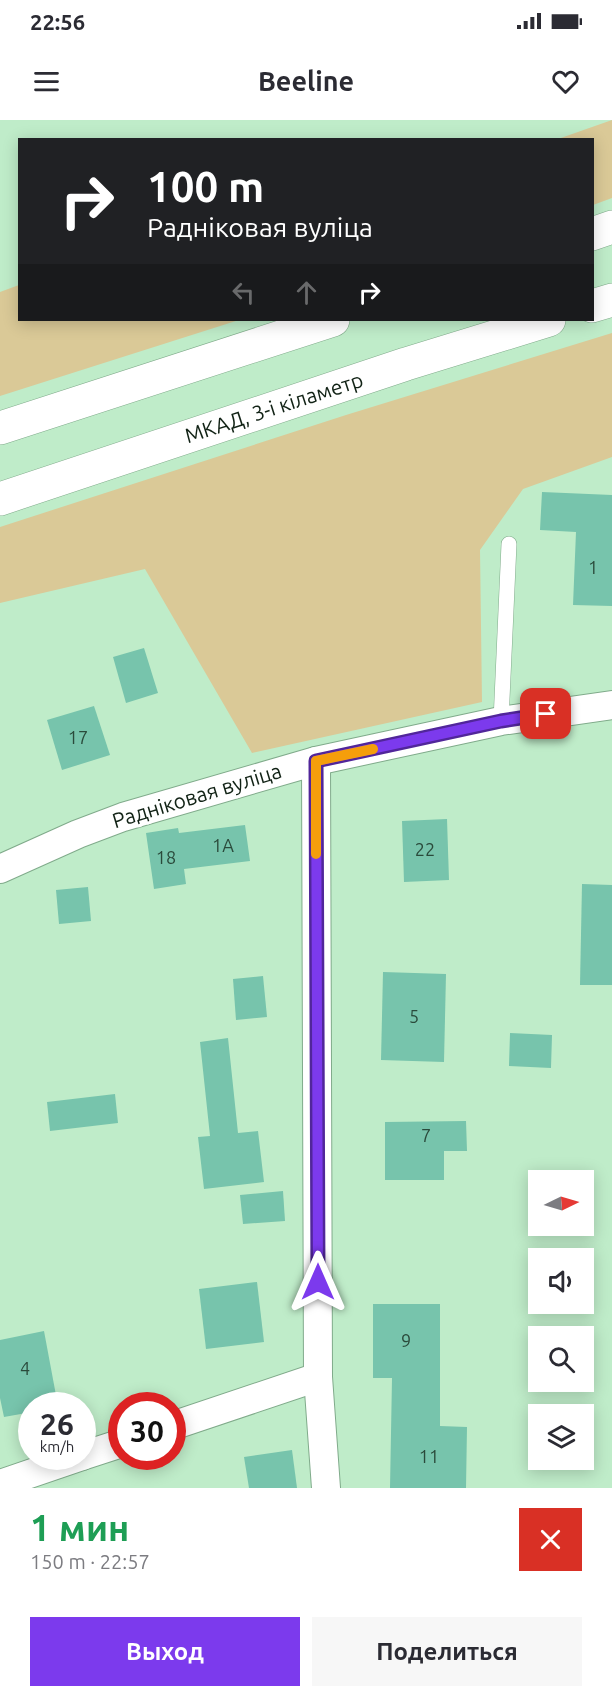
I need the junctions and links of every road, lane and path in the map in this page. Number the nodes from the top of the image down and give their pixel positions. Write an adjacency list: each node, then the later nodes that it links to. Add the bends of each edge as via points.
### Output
1 (612, 227): 2 (highway)
2 (594, 233)
3 (612, 300): 4 (highway)
4 (594, 305)
5 (330, 321): 7 (highway)
6 (546, 321): 8 (highway, МКАД, 3-і кіламетр)
7 (0, 428)
8 (0, 499)
9 (509, 544): 11 (lane)
10 (612, 705): 11 (street, Радніковая вуліца)
11 (501, 721): 12 (street, Радніковая вуліца)
12 (316, 761): 13 (street, Радніковая вуліца, via 123,817); 14 (street)
13 (0, 869)
14 (318, 1377): 15 (street); 18 (street)
15 (186, 1421)
16 (41, 1470): 17 (street)
17 (0, 1484)
18 (326, 1488)

